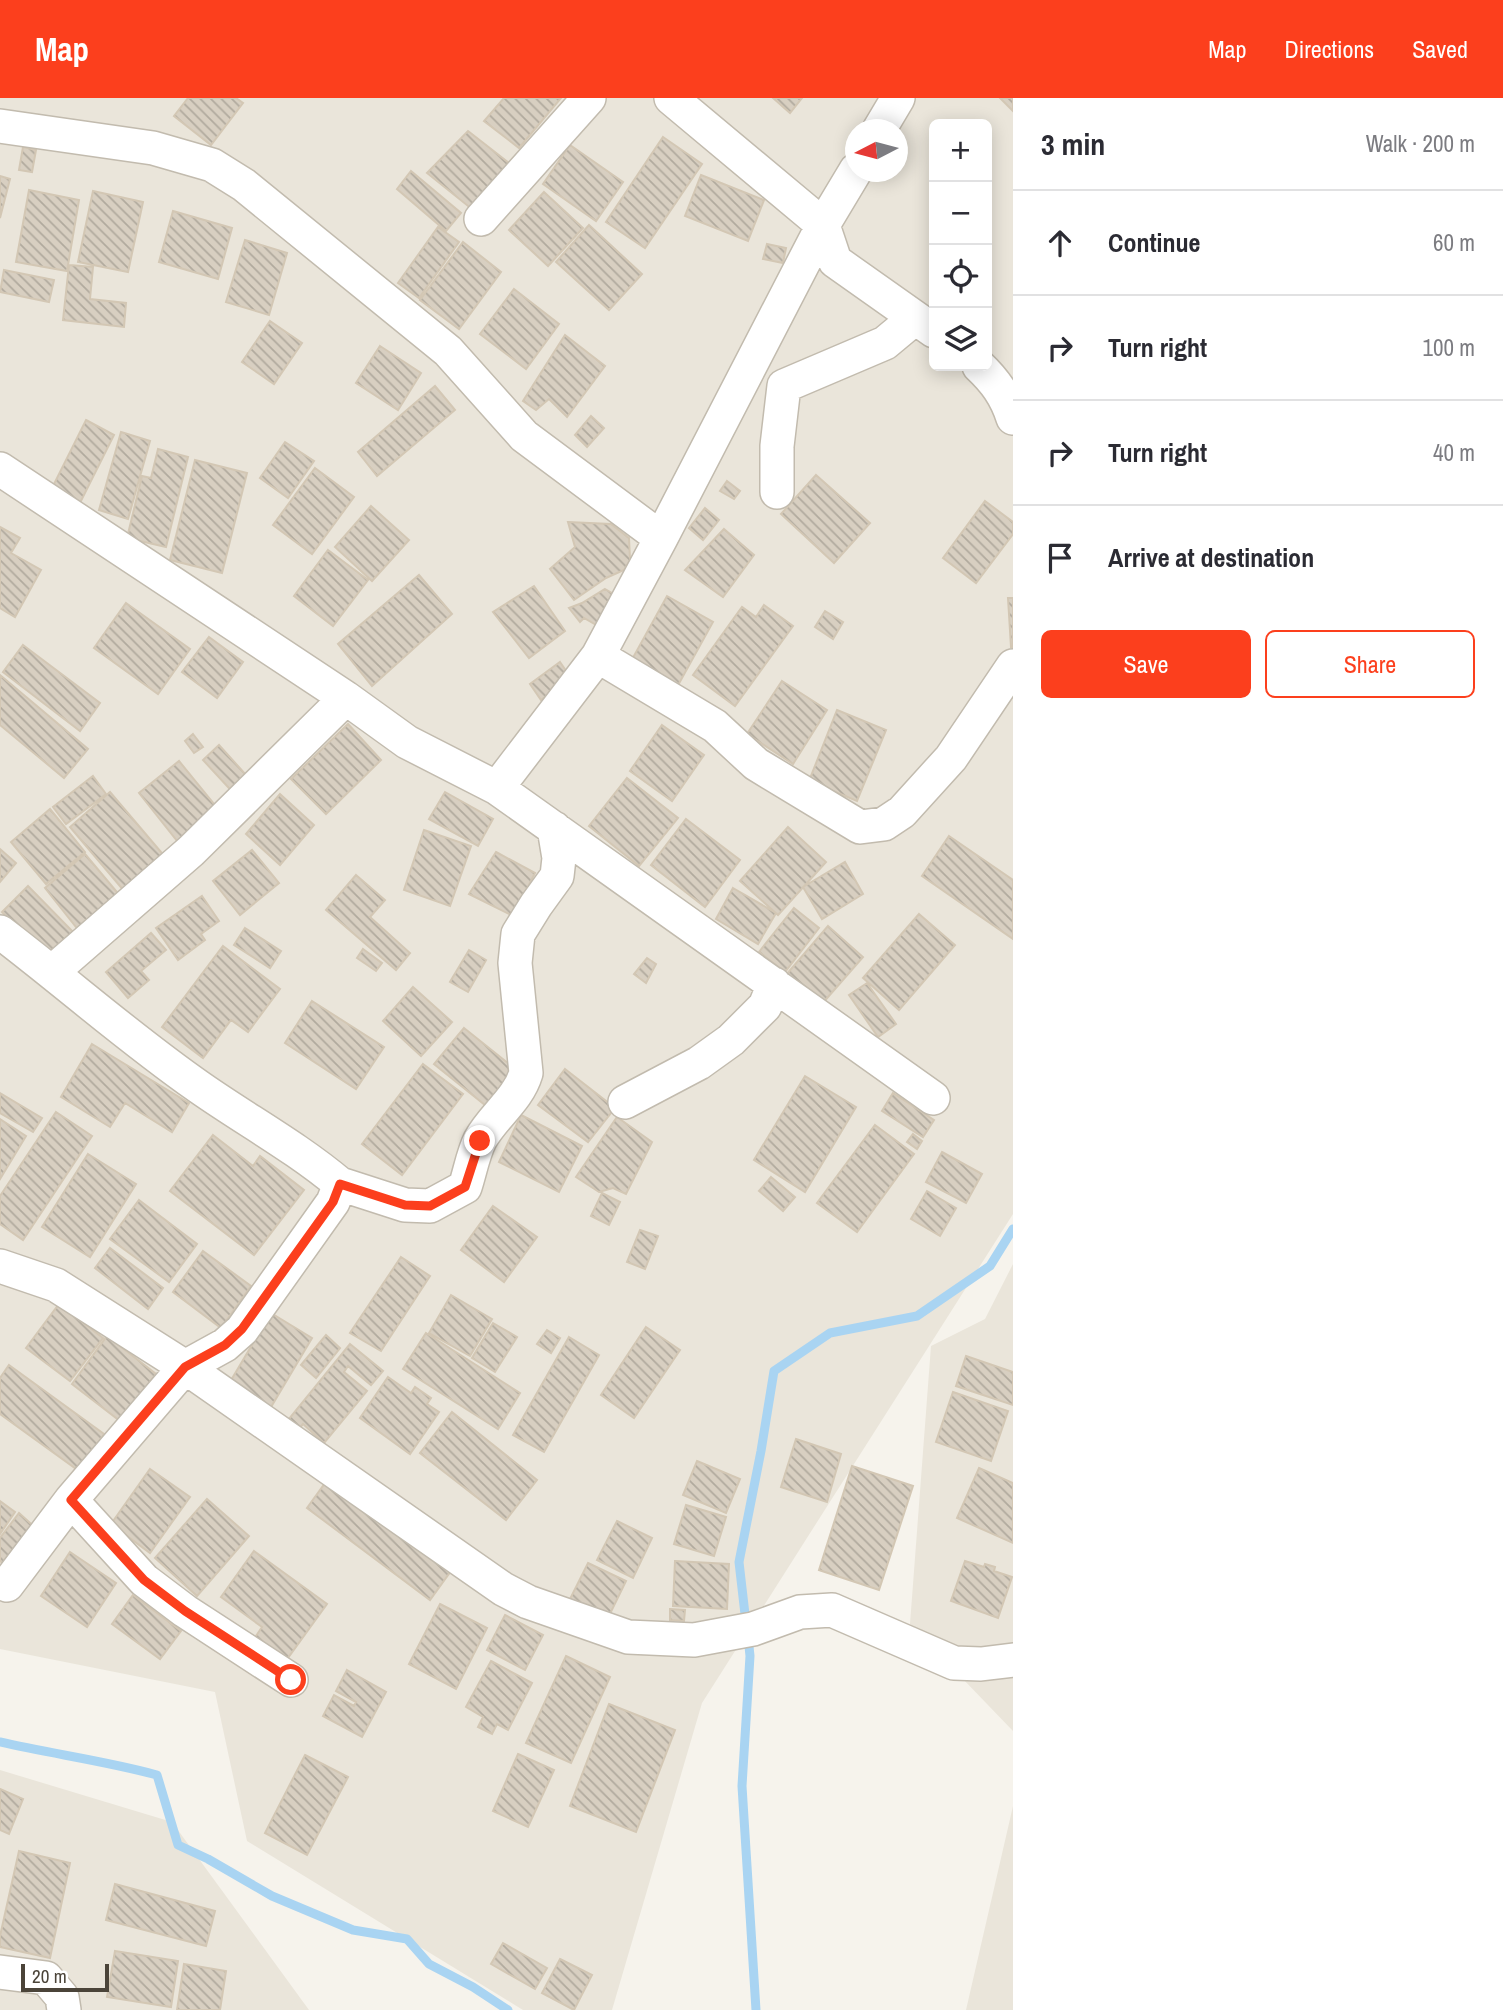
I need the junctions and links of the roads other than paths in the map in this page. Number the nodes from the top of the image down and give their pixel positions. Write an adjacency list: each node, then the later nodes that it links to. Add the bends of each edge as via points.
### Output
1 (589, 98): 7 (street)
2 (671, 98): 8 (street)
3 (898, 98): 4 (street)
4 (886, 119)
5 (0, 126): 14 (street, via 153,148 212,165 244,185 448,351 524,436)
6 (849, 182): 8 (street)
7 (481, 219)
8 (824, 225): 9 (street, via 835,261); 14 (street)
9 (925, 325): 13 (street, via 784,386)
10 (985, 371): 11 (street, via 996,381)
11 (1013, 418)
12 (0, 469): 17 (street)
13 (777, 492)
14 (662, 538): 15 (street)
15 (598, 656): 16 (street, via 715,726 756,764 860,827 884,824 902,812 951,758); 18 (street)
16 (1013, 666)
17 (346, 698): 18 (street, via 407,742); 21 (street, via 191,852)
18 (497, 788): 19 (street)
19 (554, 828): 22 (street); 25 (street, via 557,876 518,934 515,963 526,1073 522,1087 480,1141 465,1187 430,1206 405,1205)
20 (0, 932): 21 (street)
21 (52, 972): 25 (street, via 172,1067 314,1161)
22 (774, 984): 23 (street); 24 (street, via 765,1006 731,1040 699,1063)
23 (933, 1098)
24 (625, 1102)
25 (340, 1184): 27 (street, via 333,1202 242,1329 225,1345)
26 (0, 1266): 27 (street, via 56,1285)
27 (185, 1367): 28 (street); 30 (street, via 528,1602 628,1637 694,1640 752,1629 800,1612 832,1610 954,1663)
28 (71, 1500): 29 (street); 31 (street, via 144,1580)
29 (7, 1585)
30 (1013, 1660)
31 (291, 1680)
32 (0, 1972): 33 (street, via 46,1978 62,1997)
33 (64, 2010)

